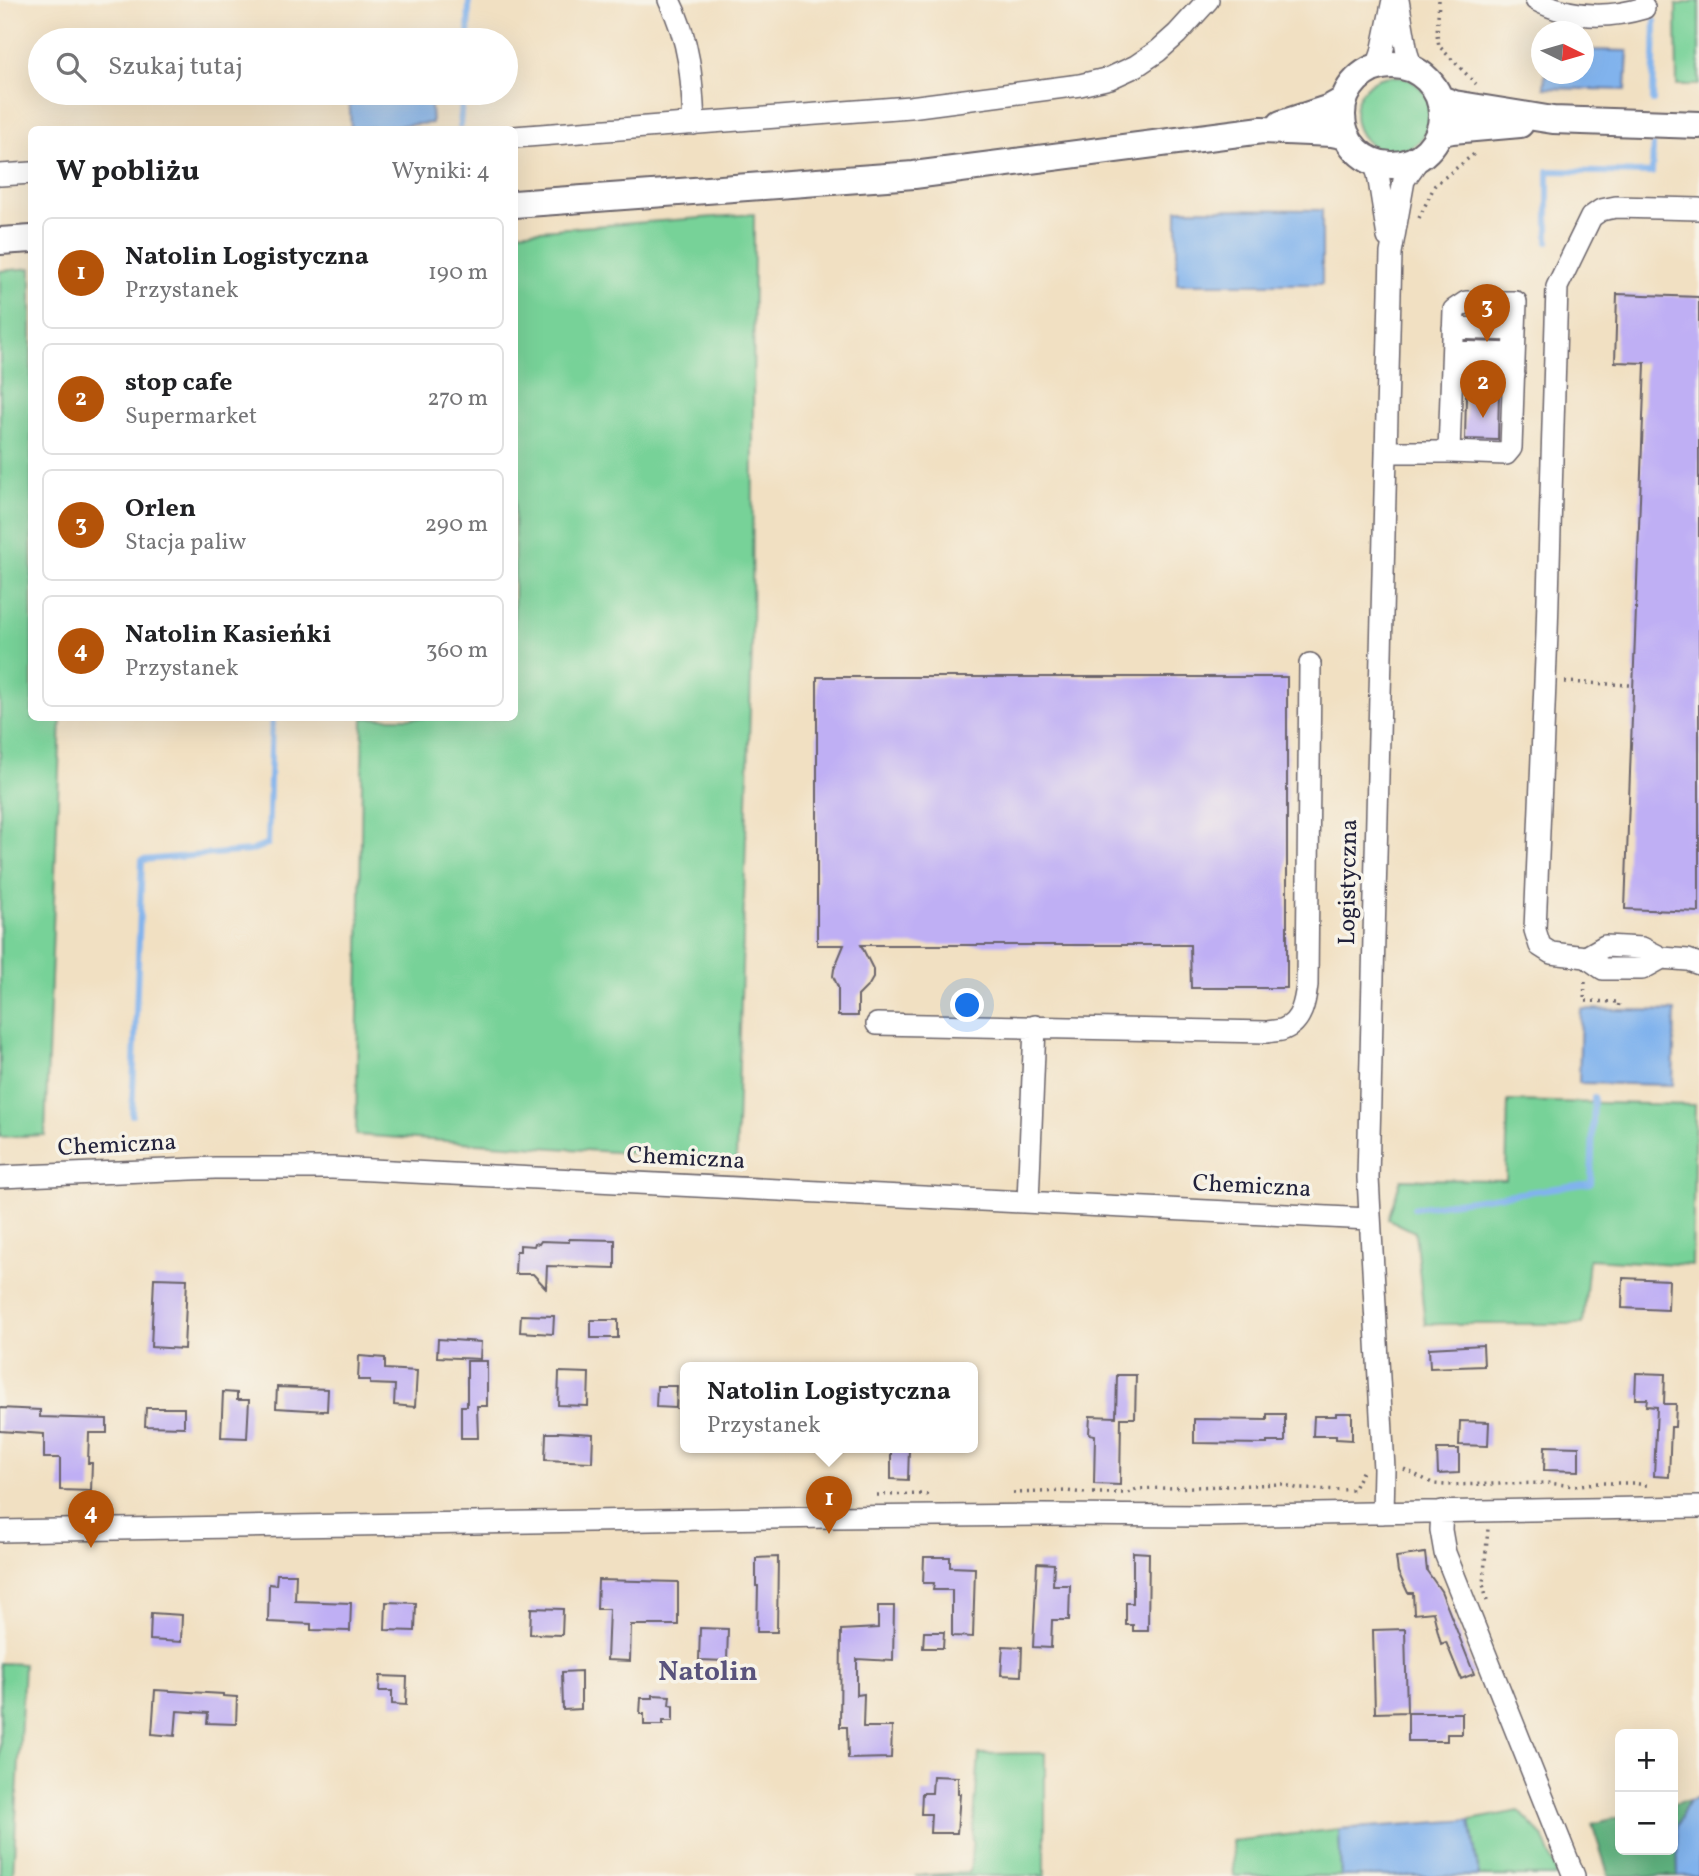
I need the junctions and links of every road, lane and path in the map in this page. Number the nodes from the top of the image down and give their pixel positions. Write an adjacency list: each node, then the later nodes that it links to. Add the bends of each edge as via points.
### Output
1 (669, 0): 11 (street, via 685,38)
2 (1208, 0): 11 (street, via 1158,51 1110,78 910,107)
3 (1396, 0): 6 (street); 7 (street)
4 (1536, 0): 5 (street, via 1596,16)
5 (1644, 8)
6 (1377, 66): 7 (main road); 9 (main road, via 1351,85)
7 (1412, 68): 8 (main road, via 1429,80)
8 (1440, 99): 10 (main road); 14 (main road)
9 (1344, 100): 13 (main road); 15 (main road)
10 (1553, 120): 12 (main road); 14 (main road)
11 (695, 124): 16 (street)
12 (1699, 125)
13 (1262, 130): 15 (main road); 21 (main road, via 914,175)
14 (1439, 133): 17 (main road)
15 (1347, 136): 18 (main road)
16 (518, 137)
17 (1421, 156): 18 (main road, via 1390,165); 25 (street, Logistyczna, via 1404,180)
18 (1373, 161): 25 (street, Logistyczna)
19 (28, 173): 20 (street)
20 (0, 175)
21 (518, 204)
22 (1699, 209): 34 (street, via 1601,210 1591,217 1557,287 1535,930 1540,946)
23 (28, 239): 24 (main road)
24 (0, 241)
25 (1391, 253): 28 (street, Logistyczna)
26 (1452, 363): 27 (street); 27 (street, via 1454,328 1515,330); 29 (street)
27 (1514, 365): 29 (street, via 1511,448 1506,454)
28 (1386, 452): 29 (street); 40 (street, Logistyczna)
29 (1449, 452)
30 (1310, 664): 37 (street, via 1307,985 1297,1019 1286,1029 1267,1032)
31 (1559, 681): 32 (path)
32 (1630, 685)
33 (1699, 964): 34 (street, via 1662,958 1642,948 1605,946)
34 (1586, 965): 35 (path, via 1584,1001 1619,1002)
35 (1618, 1009)
36 (877, 1024): 37 (street)
37 (1035, 1026): 39 (street)
38 (0, 1177): 39 (street, Chemiczna, via 332,1168)
39 (1028, 1202): 40 (street, Chemiczna)
40 (1369, 1219): 43 (street, Logistyczna)
41 (1699, 1507): 42 (street)
42 (1442, 1511): 43 (street); 45 (street, via 1445,1553)
43 (1383, 1513): 44 (street)
44 (0, 1531)
45 (1574, 1876)

